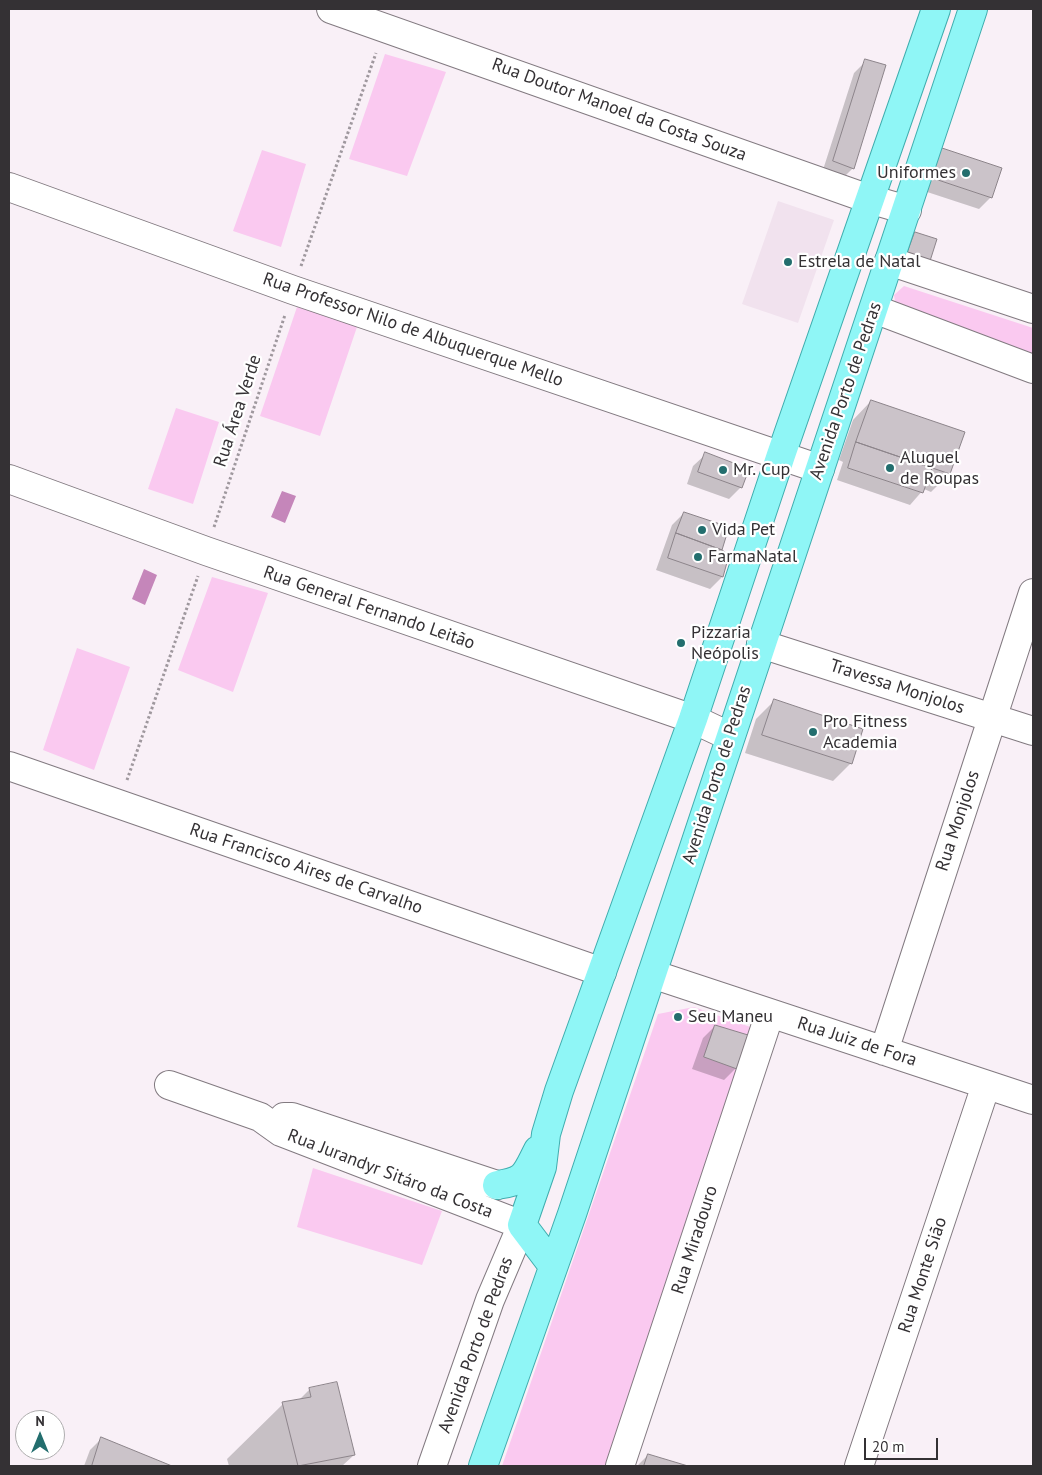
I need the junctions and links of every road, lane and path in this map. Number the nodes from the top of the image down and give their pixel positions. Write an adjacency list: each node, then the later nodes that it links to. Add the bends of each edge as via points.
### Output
1 (331, 9): 4 (street, Rua Doutor Manoel da Costa Souza)
2 (936, 9): 6 (main road, Avenida Porto de Pedras)
3 (973, 9): 7 (main road, Avenida Porto de Pedras)
4 (385, 27): 6 (street, Rua Doutor Manoel da Costa Souza); 9 (path, Rua Área Verde)
5 (9, 187): 9 (street, Rua Professor Nilo de Albuquerque Mello)
6 (870, 199): 7 (street, Rua Doutor Manoel da Costa Souza); 13 (main road, Avenida Porto de Pedras)
7 (907, 210): 8 (main road, Avenida Porto de Pedras)
8 (889, 261): 10 (main road, Avenida Porto de Pedras); 11 (street)
9 (293, 290): 13 (street, Rua Professor Nilo de Albuquerque Mello); 16 (path, Rua Área Verde)
10 (874, 309): 12 (street); 14 (main road, Avenida Porto de Pedras)
11 (1033, 309)
12 (1033, 369)
13 (781, 456): 14 (street, Rua Professor Nilo de Albuquerque Mello); 20 (main road, Avenida Porto de Pedras)
14 (820, 469): 18 (main road, Avenida Porto de Pedras)
15 (9, 479): 16 (street, Rua General Fernando Leitão)
16 (206, 551): 20 (street, Rua General Fernando Leitão); 24 (path, Rua Área Verde)
17 (1033, 592): 19 (street, Rua Monjolos)
18 (761, 644): 19 (street, Travessa Monjolos); 22 (main road, Avenida Porto de Pedras)
19 (992, 717): 21 (street, Travessa Monjolos); 28 (street, Rua Monjolos)
20 (693, 719): 22 (street, Rua General Fernando Leitão); 25 (main road, Avenida Porto de Pedras)
21 (1033, 731)
22 (729, 736): 26 (main road, Avenida Porto de Pedras)
23 (9, 766): 24 (street, Rua Francisco Aires de Carvalho)
24 (119, 804): 25 (street, Rua Francisco Aires de Carvalho)
25 (602, 972): 33 (main road, Avenida Porto de Pedras)
26 (652, 974): 27 (street, Rua Juiz de Fora); 36 (main road, Avenida Porto de Pedras)
27 (770, 1013): 28 (street, Rua Juiz de Fora); 40 (street, Rua Miradouro)
28 (884, 1051): 30 (street, Rua Juiz de Fora)
29 (169, 1085): 32 (street, Rua Jurandyr Sitáro da Costa)
30 (986, 1085): 31 (street, Rua Juiz de Fora); 41 (street, Rua Monte Sião)
31 (1033, 1100)
32 (260, 1117): 34 (street, Rua Jurandyr Sitáro da Costa, via 292,1117); 35 (street, Rua Jurandyr Sitáro da Costa, via 281,1132)
33 (546, 1134): 34 (main road, via 526,1174 516,1182); 35 (main road, Avenida Porto de Pedras, via 542,1167)
34 (497, 1184)
35 (525, 1218): 36 (main road, via 556,1231); 37 (main road, Avenida Porto de Pedras); 38 (street, Avenida Porto de Pedras, via 490,1300)
36 (566, 1229): 37 (main road, Avenida Porto de Pedras)
37 (553, 1266): 39 (main road, Avenida Porto de Pedras)
38 (432, 1466)
39 (483, 1466)
40 (620, 1466)
41 (859, 1466)

